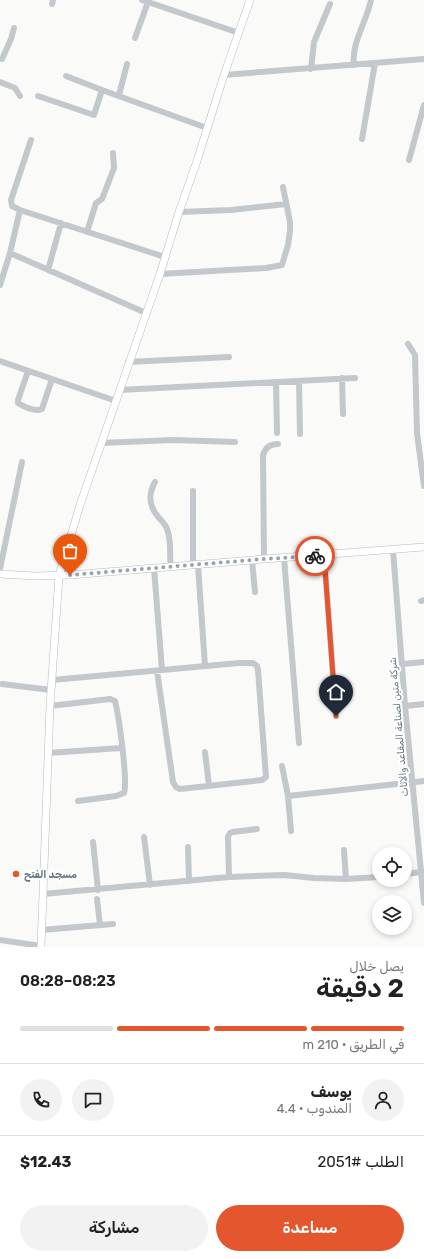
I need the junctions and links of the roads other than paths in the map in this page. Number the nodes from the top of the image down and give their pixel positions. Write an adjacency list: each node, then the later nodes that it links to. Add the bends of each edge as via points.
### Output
1 (250, 0): 6 (main road)
2 (371, 0): 12 (street, via 355,47)
3 (145, 1): 6 (street); 7 (street)
4 (330, 4): 13 (street, via 314,42)
5 (14, 28): 9 (street)
6 (239, 33): 14 (main road)
7 (135, 38)
8 (424, 60): 11 (street)
9 (1, 61)
10 (127, 64): 18 (street)
11 (375, 64): 12 (street); 23 (street)
12 (354, 65): 13 (street)
13 (311, 69): 14 (street)
14 (224, 75): 22 (main road)
15 (66, 76): 17 (street)
16 (0, 82): 19 (street, via 16,88)
17 (102, 90): 18 (street); 20 (street, via 94,115)
18 (119, 95): 22 (street)
19 (20, 96)
20 (38, 96)
21 (424, 105): 26 (street)
22 (208, 128): 30 (main road)
23 (362, 139)
24 (31, 140): 29 (street, via 11,200 12,206)
25 (113, 153): 32 (street, via 114,168 102,199 96,203)
26 (409, 160)
27 (283, 186): 28 (street)
28 (286, 204): 30 (street); 36 (street, via 290,231 282,265)
29 (20, 210): 31 (street); 33 (street)
30 (179, 212): 34 (main road)
31 (61, 223): 32 (street); 35 (street)
32 (87, 232): 34 (street)
33 (10, 253): 35 (street); 37 (street)
34 (165, 257): 36 (main road)
35 (48, 270): 38 (street)
36 (160, 274): 38 (main road)
37 (0, 285)
38 (146, 313): 42 (main road)
39 (408, 344): 59 (street, via 415,355 417,433)
40 (229, 357): 42 (street)
41 (0, 361): 43 (street)
42 (128, 362): 49 (main road)
43 (28, 371): 46 (street); 46 (street, via 18,403 36,410 42,409)
44 (342, 378): 45 (street); 47 (street); 51 (street)
45 (355, 378)
46 (52, 379): 50 (street)
47 (299, 381): 48 (street); 53 (street)
48 (276, 382): 49 (street); 52 (street)
49 (119, 390): 50 (main road)
50 (116, 401): 55 (main road)
51 (343, 414)
52 (277, 433)
53 (300, 434)
54 (235, 442): 55 (street, via 173,440)
55 (101, 443): 72 (main road, via 71,531)
56 (278, 444): 65 (street, via 269,446 263,455)
57 (22, 462): 70 (street)
58 (155, 482): 68 (street, via 150,491 150,501 156,515 168,530)
59 (424, 486)
60 (193, 491): 67 (street)
61 (424, 547): 62 (main road)
62 (393, 550): 63 (main road); 75 (street, شركة متين لصناعة المقاعد والاثاث)
63 (324, 555): 64 (main road); 84 (street)
64 (284, 558): 65 (main road); 85 (street)
65 (264, 559): 66 (main road)
66 (252, 560): 67 (main road); 73 (street)
67 (195, 565): 68 (main road); 76 (street)
68 (171, 567): 69 (main road)
69 (154, 568): 72 (main road); 77 (street)
70 (0, 569)
71 (0, 574): 72 (main road)
72 (59, 576): 78 (main road)
73 (255, 592)
74 (424, 662): 75 (street)
75 (402, 664): 83 (street, شركة متين لصناعة المقاعد والاثاث)
76 (205, 666): 77 (street); 92 (street, via 250,662 257,666 266,775 262,780)
77 (159, 671): 78 (street); 92 (street, via 173,782 180,789)
78 (52, 680): 80 (main road)
79 (2, 684): 80 (street)
80 (52, 690): 82 (main road)
81 (424, 704): 83 (street)
82 (50, 706): 86 (street, via 112,699 116,705); 88 (main road)
83 (405, 706): 91 (street, شركة متين لصناعة المقاعد والاثاث)
84 (336, 716)
85 (298, 742)
86 (122, 748): 88 (street); 94 (street, via 126,786 124,793)
87 (206, 752): 92 (street)
88 (48, 753): 109 (main road)
89 (282, 766): 93 (street)
90 (424, 781): 91 (street)
91 (413, 782): 93 (street); 101 (street, شركة متين لصناعة المقاعد والاثاث)
92 (209, 786)
93 (288, 796): 96 (street)
94 (78, 801)
95 (257, 830): 103 (street, via 230,833)
96 (291, 831)
97 (144, 837): 107 (street)
98 (93, 842): 108 (street)
99 (188, 847): 106 (street)
100 (344, 850): 105 (street)
101 (422, 872): 102 (street); 111 (street, شركة متين لصناعة المقاعد والاثاث)
102 (412, 873)
103 (230, 877): 105 (street, via 284,874); 106 (street)
104 (372, 877): 105 (street)
105 (346, 879)
106 (189, 881): 107 (street)
107 (150, 885): 108 (street)
108 (98, 890): 109 (street)
109 (43, 894): 114 (main road)
110 (98, 899): 113 (street)
111 (424, 903)
112 (113, 924): 113 (street)
113 (100, 925): 114 (street)
114 (41, 930): 116 (main road)
115 (0, 940): 116 (street)
116 (41, 947)

